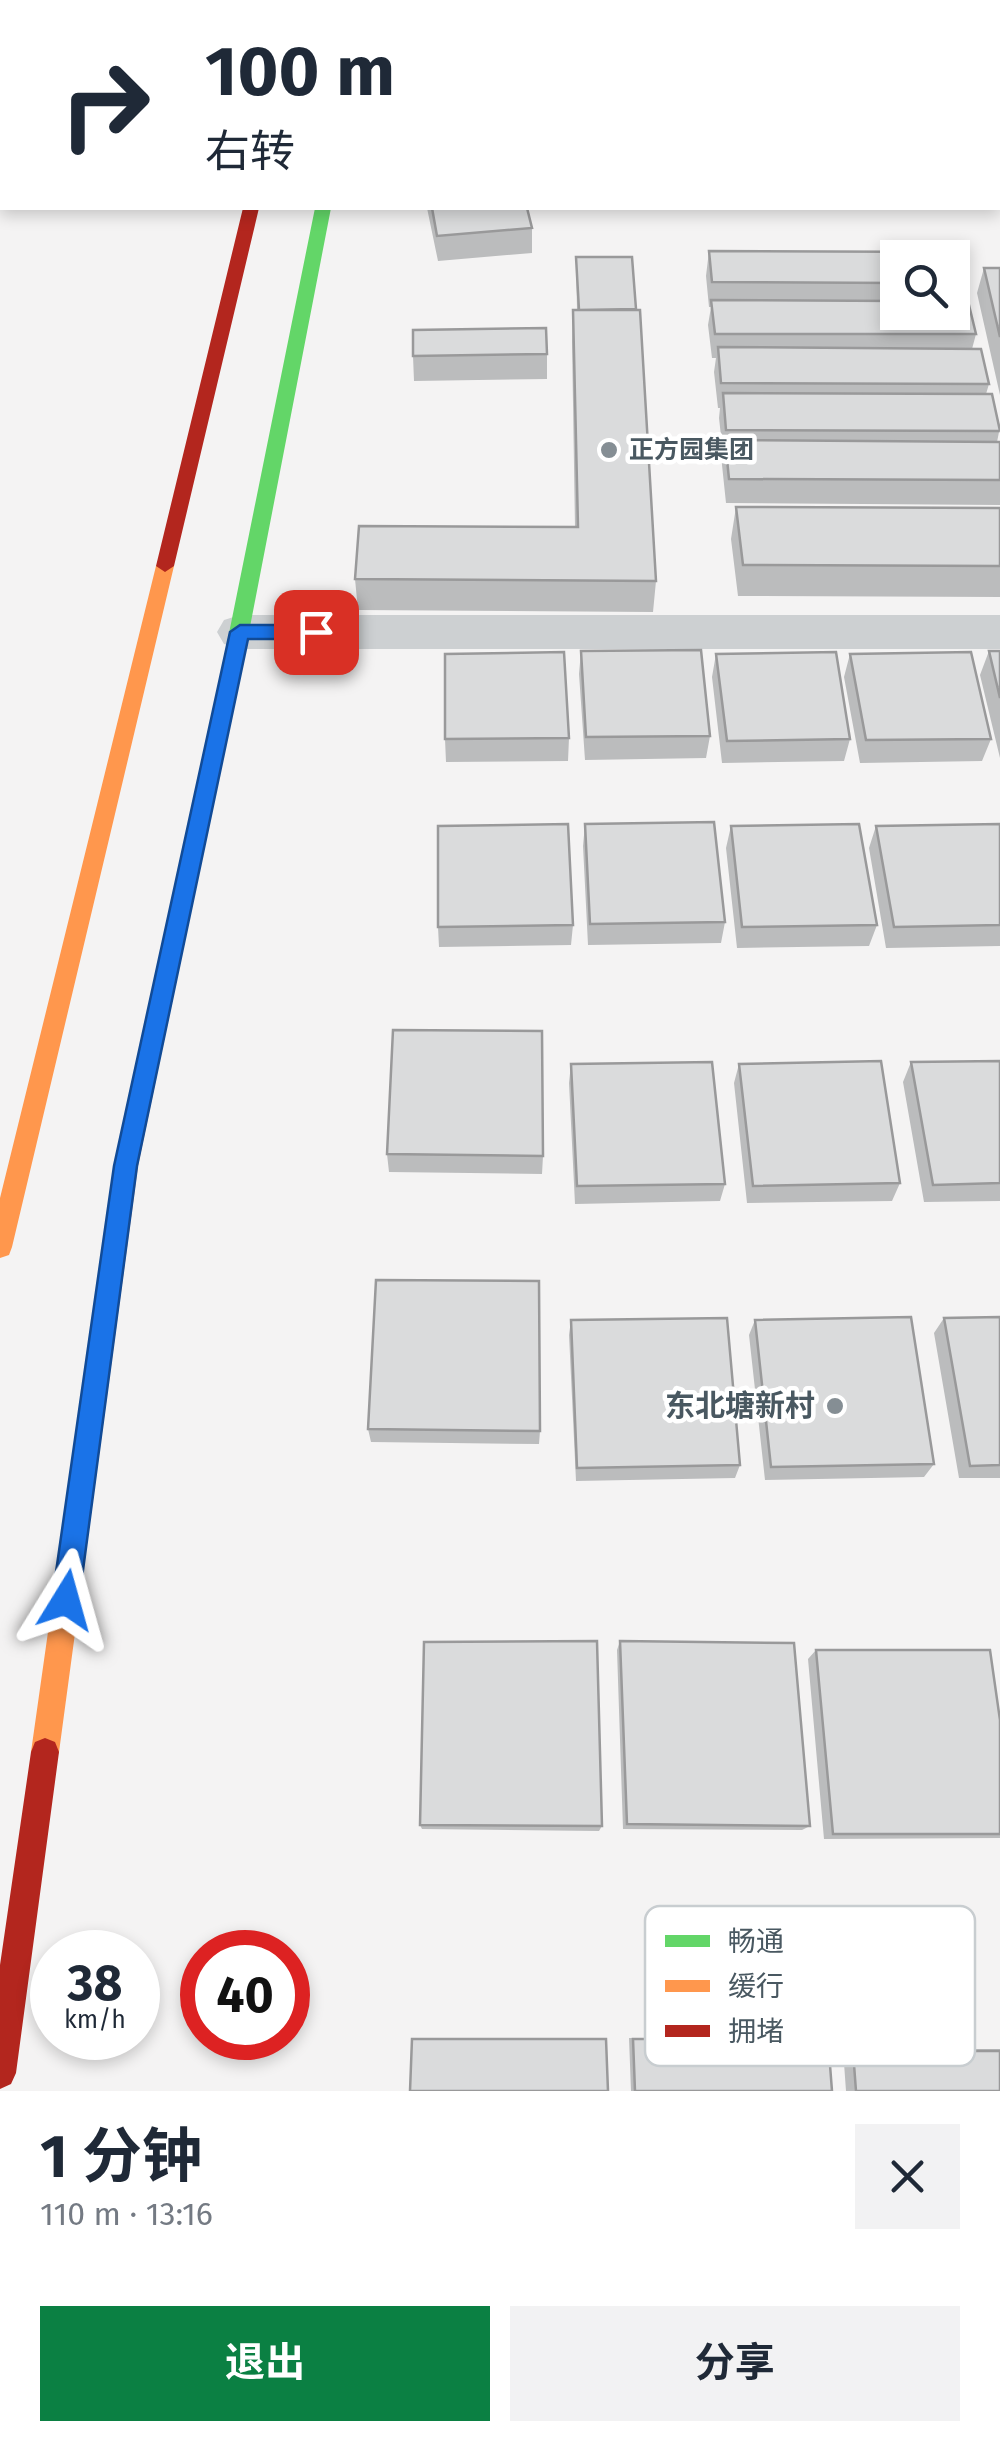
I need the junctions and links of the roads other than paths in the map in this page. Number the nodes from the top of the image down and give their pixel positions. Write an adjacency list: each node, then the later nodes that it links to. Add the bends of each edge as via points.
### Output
1 (251, 210): 5 (street)
2 (323, 210): 3 (street)
3 (240, 632): 4 (street); 6 (street, via 126,1166)
4 (1000, 632)
5 (0, 1247)
6 (0, 2073)

